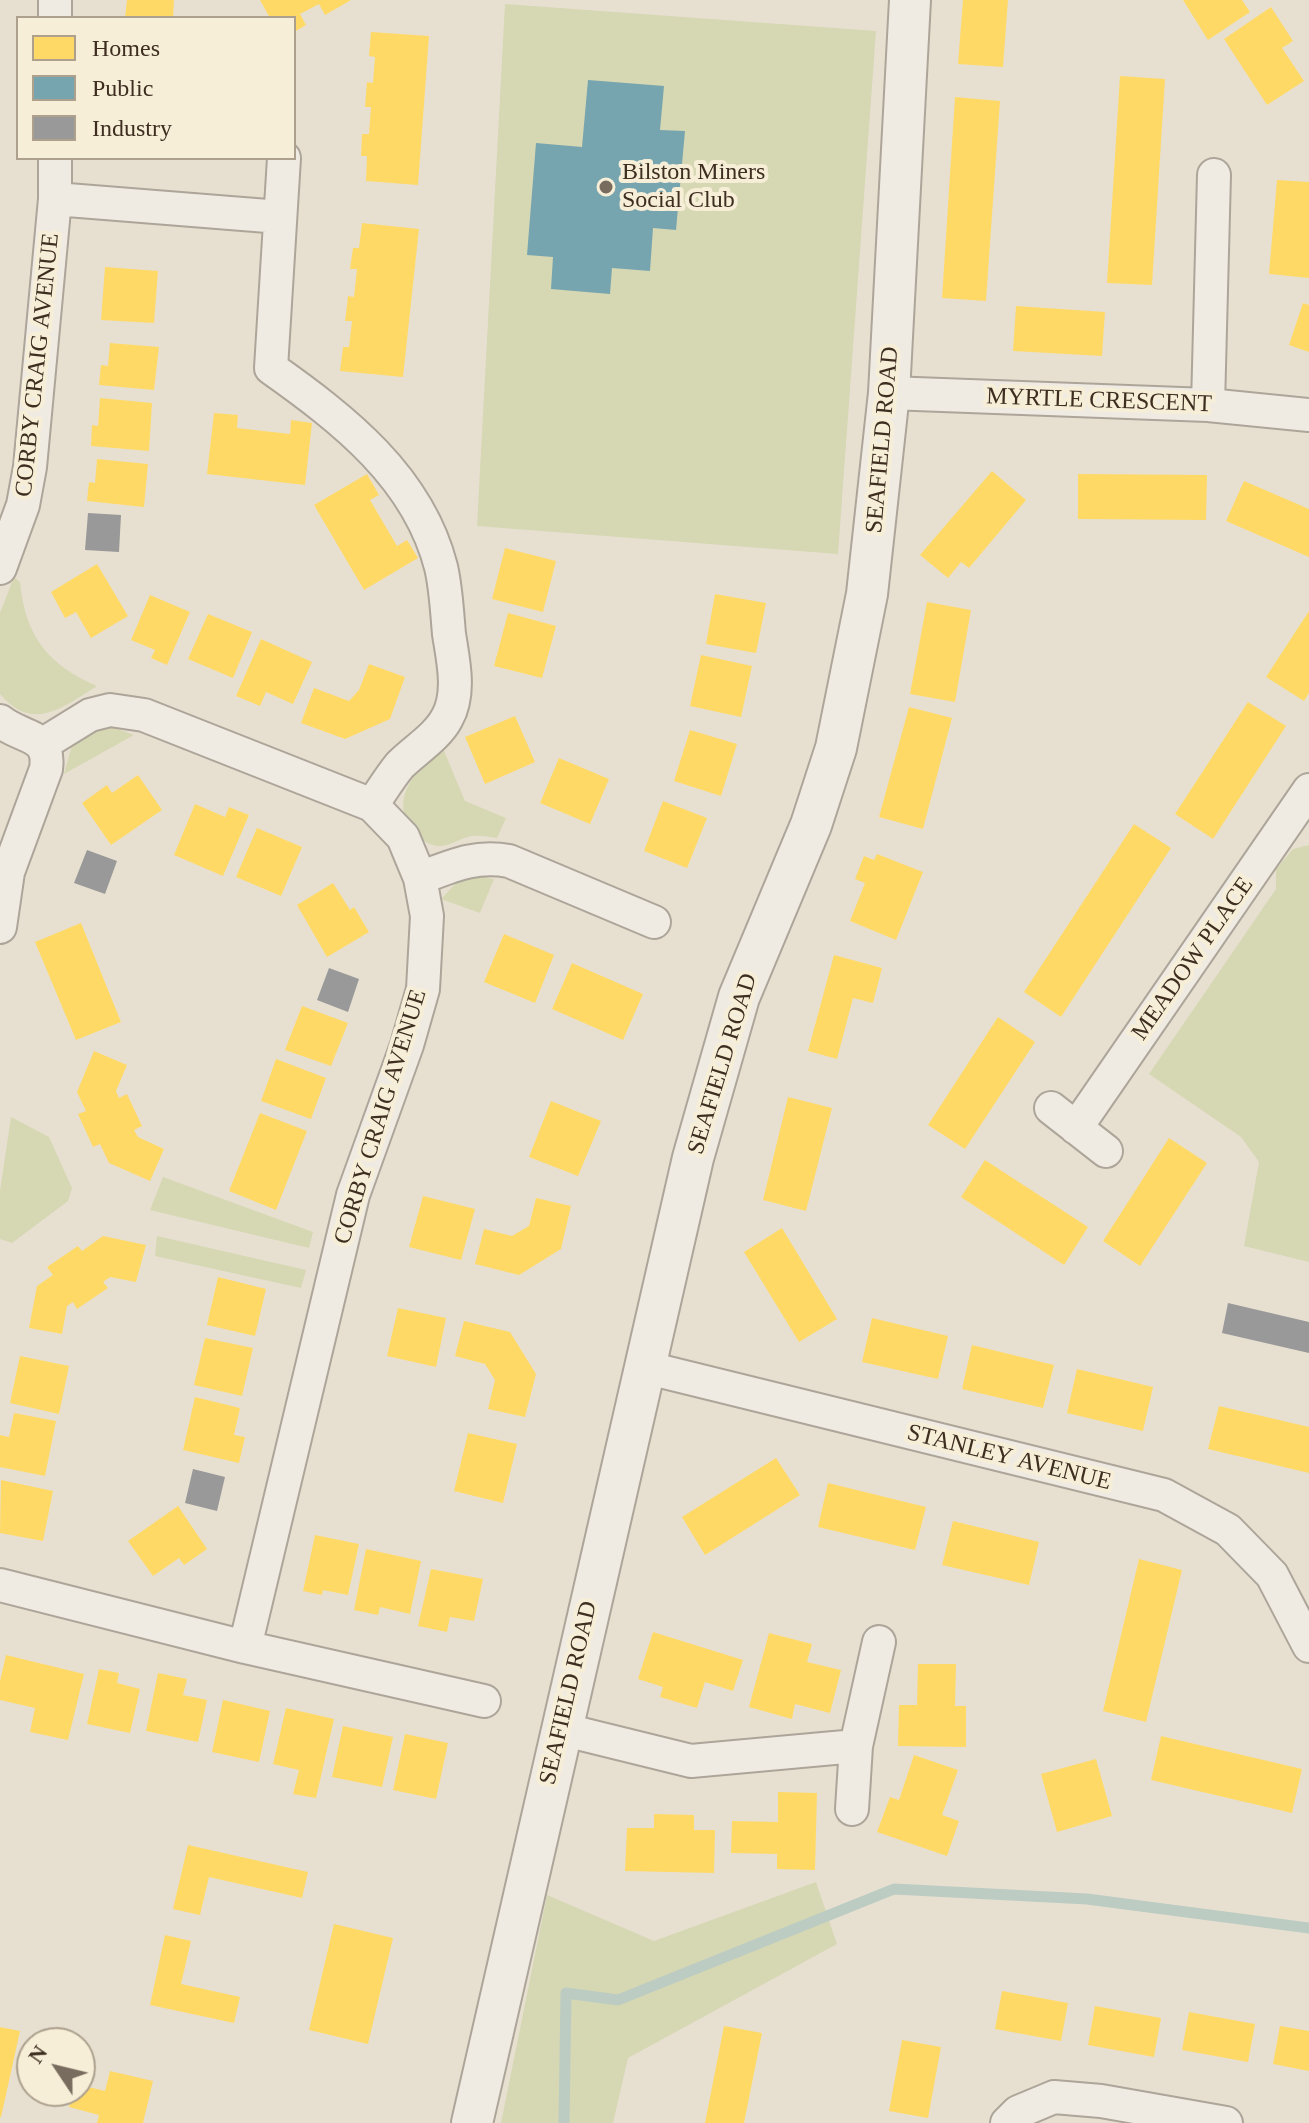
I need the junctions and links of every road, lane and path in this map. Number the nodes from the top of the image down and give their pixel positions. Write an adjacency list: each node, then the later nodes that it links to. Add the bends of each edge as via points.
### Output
1 (910, 0): 7 (street, SEAFIELD ROAD)
2 (55, 160): 5 (street, CORBY CRAIG AVENUE)
3 (284, 160): 6 (street)
4 (1214, 175): 8 (street)
5 (55, 199): 6 (street); 10 (street, CORBY CRAIG AVENUE, via 30,467 23,505)
6 (280, 217): 14 (street, via 271,368 371,446 406,489 428,528 441,568 455,693 447,718 399,767)
7 (889, 393): 8 (street, MYRTLE CRESCENT); 21 (street, SEAFIELD ROAD, via 867,594 836,748 811,825 739,997 693,1158)
8 (1208, 405): 9 (street, MYRTLE CRESCENT)
9 (1309, 415)
10 (0, 568)
11 (0, 721): 12 (street)
12 (43, 744): 14 (street, CORBY CRAIG AVENUE, via 90,715 110,710 144,715); 17 (street, via 46,769 8,872)
13 (1306, 800): 19 (street, MEADOW PLACE)
14 (372, 805): 15 (street, CORBY CRAIG AVENUE, via 403,837)
15 (420, 878): 16 (street, via 489,857); 25 (street, CORBY CRAIG AVENUE, via 427,916 423,989 353,1195)
16 (654, 922)
17 (0, 927)
18 (1051, 1108): 19 (street)
19 (1076, 1128): 20 (street)
20 (1106, 1151)
21 (644, 1367): 24 (street, STANLEY AVENUE, via 1164,1495 1228,1530 1272,1575); 27 (street, SEAFIELD ROAD)
22 (0, 1585): 25 (street)
23 (879, 1642): 28 (street)
24 (1309, 1646)
25 (245, 1647): 26 (street)
26 (484, 1701)
27 (561, 1729): 28 (street, via 691,1761); 30 (street, SEAFIELD ROAD)
28 (856, 1746): 29 (street)
29 (852, 1809)
30 (472, 2123)
31 (1007, 2123): 32 (street, via 1018,2112 1054,2097)
32 (1226, 2123)

